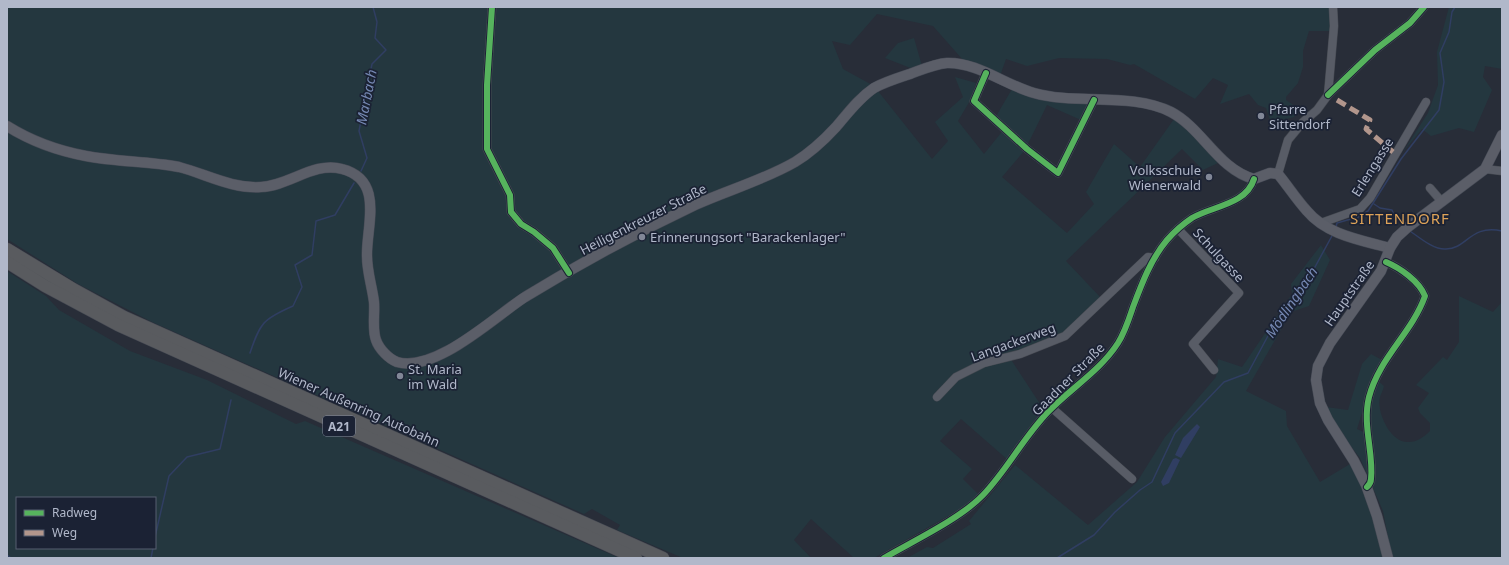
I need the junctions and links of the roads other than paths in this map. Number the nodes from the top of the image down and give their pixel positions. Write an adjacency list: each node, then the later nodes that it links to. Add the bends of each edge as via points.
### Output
1 (492, 7): 23 (street, via 487,85 488,149 510,195 511,212 521,224 554,248)
2 (1333, 7): 5 (street, via 1334,26)
3 (1424, 7): 5 (street, via 1410,23 1375,50)
4 (986, 73): 6 (main road, Heiligenkreuzer Straße, via 1035,93); 6 (street, via 974,101 1027,150 1058,173); 23 (main road, Heiligenkreuzer Straße, via 964,64 942,63 874,88 829,134 795,161 666,219)
5 (1328, 95): 12 (street, via 1288,140)
6 (1094, 100): 13 (main road, Heiligenkreuzer Straße, via 1144,103 1168,111 1182,119 1228,166)
7 (1426, 102): 16 (street, Erlengasse, via 1370,198 1360,209)
8 (7, 126): 23 (main road, Heiligenkreuzer Straße, via 42,144 86,156 179,167 245,188 267,187 287,182 326,167 349,171 359,178 371,202 371,223 366,252 374,298 376,340 387,357 400,363 422,362 442,354 475,334 522,299)
9 (1502, 135): 10 (main road, Hauptstraße)
10 (1485, 169): 11 (street); 15 (main road, Hauptstraße)
11 (1502, 171)
12 (1278, 174): 13 (main road, via 1270,173); 16 (main road, via 1307,212)
13 (1254, 179): 17 (street, Gaadner Straße, via 1251,187 1228,204 1193,218)
14 (1430, 188): 15 (street)
15 (1442, 202): 18 (main road, Hauptstraße, via 1408,227)
16 (1329, 228): 18 (main road)
17 (1178, 229): 20 (street, Gaadner Straße); 24 (street, Schulgasse, via 1239,293 1193,344)
18 (1390, 248): 22 (main road, Hauptstraße)
19 (7, 249): 30 (highway, Wiener Außenring Autobahn / A21, via 124,317)
20 (1151, 257): 25 (street, Langackerweg, via 1065,336 1020,354 984,363 956,376); 26 (street, Gaadner Straße, via 1122,337 1108,358)
21 (7, 262): 29 (highway, Wiener Außenring Autobahn / A21, via 118,325)
22 (1386, 262): 28 (main road, Hauptstraße, via 1330,343 1317,373 1320,403); 28 (street, via 1422,288 1425,296 1419,313 1385,359 1369,396 1367,436 1371,478)
23 (569, 272)
24 (1214, 370)
25 (937, 397)
26 (1052, 408): 27 (street); 31 (street, Gaadner Straße, via 982,497 967,509)
27 (1132, 479)
28 (1366, 487): 32 (main road, Hauptstraße)
29 (636, 558)
30 (664, 558)
31 (884, 558)
32 (1388, 558)

